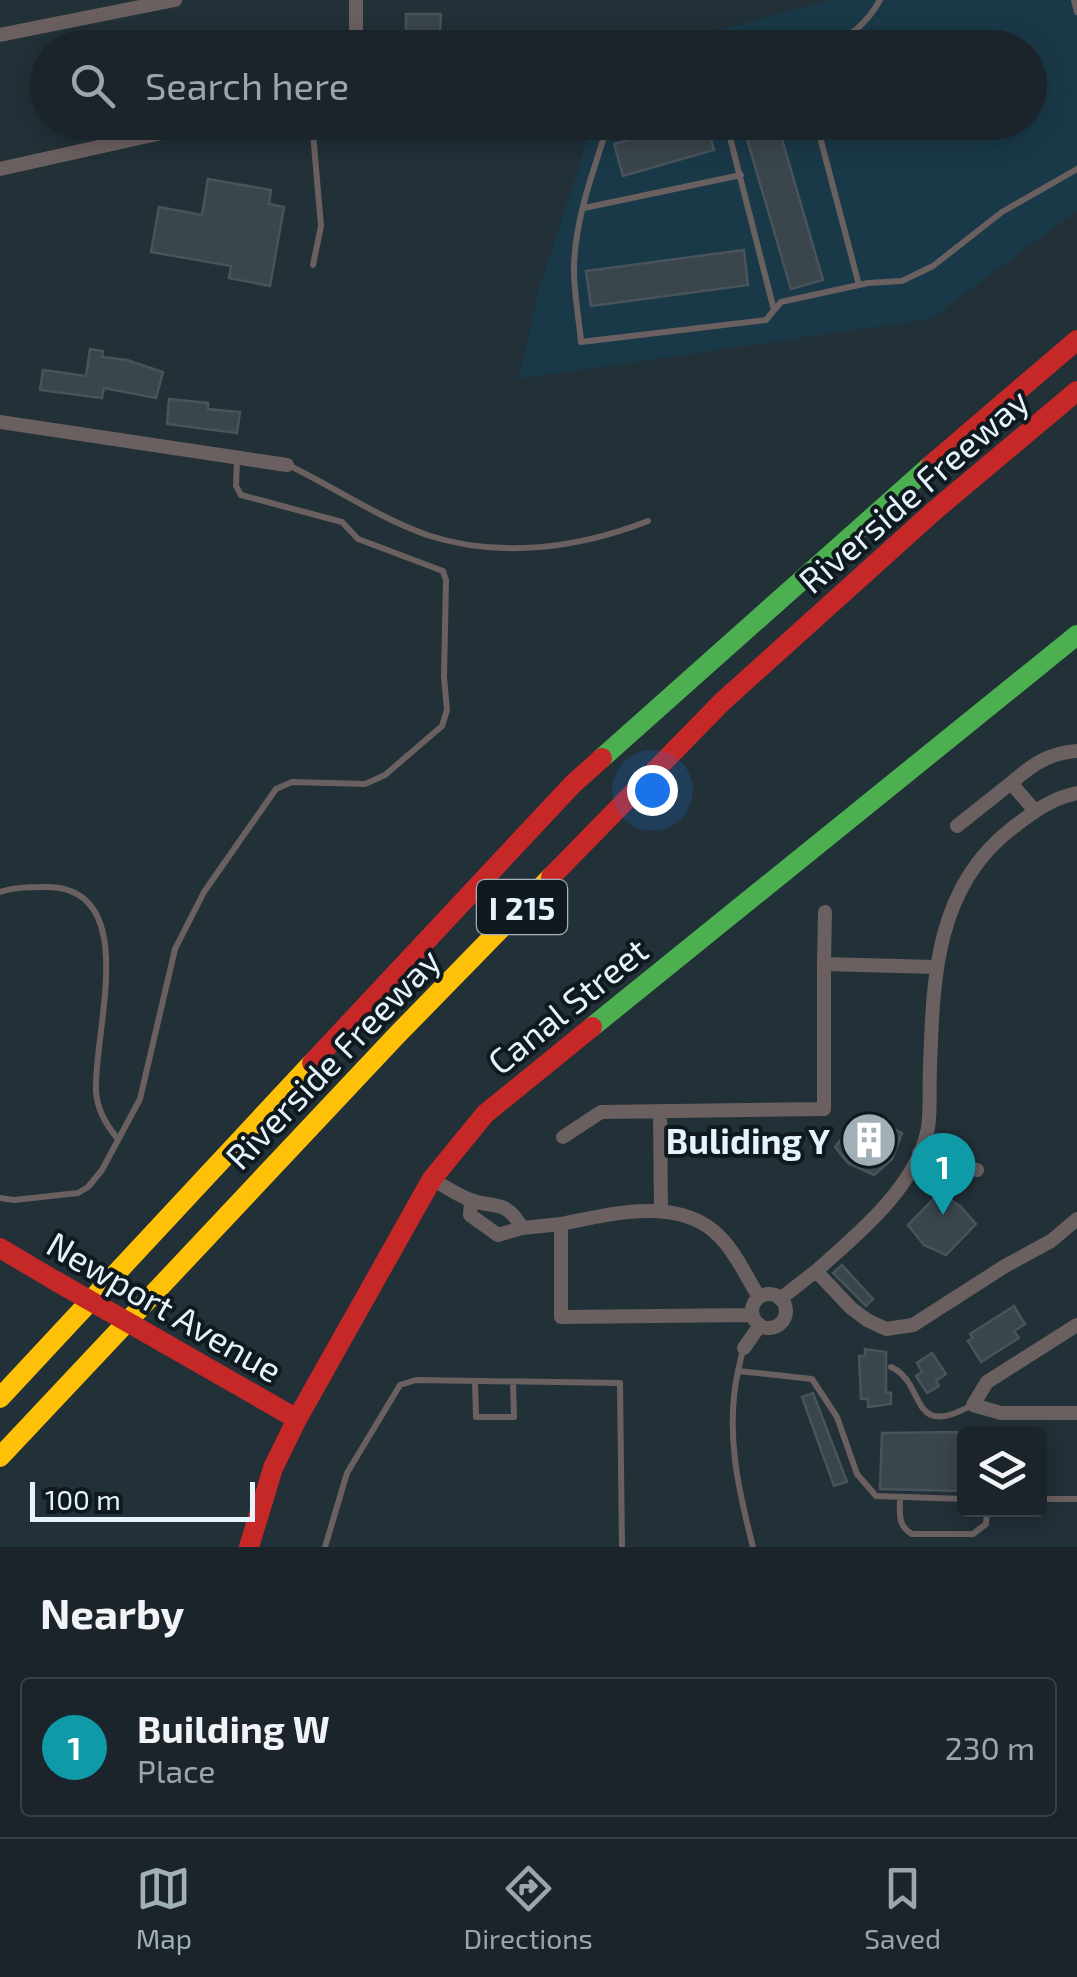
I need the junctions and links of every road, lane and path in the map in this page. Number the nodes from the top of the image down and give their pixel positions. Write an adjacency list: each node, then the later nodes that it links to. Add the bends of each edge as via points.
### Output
1 (90, 0): 7 (street)
2 (175, 0): 7 (street)
3 (356, 0): 8 (street)
4 (880, 0): 9 (lane)
5 (1074, 0): 6 (lane)
6 (1077, 12)
7 (90, 16): 10 (street)
8 (356, 30)
9 (856, 30)
10 (0, 35)
11 (130, 140): 16 (street)
12 (314, 140): 20 (lane, via 321,226)
13 (604, 140): 19 (lane)
14 (731, 140): 18 (lane)
15 (821, 140): 21 (lane)
16 (0, 169)
17 (1077, 169): 21 (lane, via 1002,212 933,266 902,281)
18 (741, 175): 19 (lane); 22 (lane)
19 (584, 208): 22 (lane, via 574,271 581,342 766,320)
20 (313, 265)
21 (858, 286): 22 (lane, via 781,302)
22 (774, 310)
23 (1077, 340): 62 (main road, Riverside Freeway / I 215, via 573,784)
24 (1077, 391): 66 (main road, Riverside Freeway / I 215, via 722,702)
25 (0, 422): 26 (street)
26 (238, 457): 27 (street); 41 (lane, via 240,495 342,522 358,539 443,571 447,710 442,726 385,776 365,784 292,782 276,788 204,892 175,948 140,1099)
27 (287, 464): 28 (lane, via 396,522 462,544 576,543)
28 (648, 521)
29 (1077, 635): 44 (main road, Canal Street, via 517,1087 466,1134)
30 (1077, 751): 31 (street, via 1055,753)
31 (1010, 783): 33 (street); 34 (street)
32 (1077, 793): 33 (street)
33 (1035, 811): 38 (street, via 994,842 970,877 944,926)
34 (958, 826)
35 (0, 892): 41 (lane, via 72,889 92,907 107,958 96,1095)
36 (825, 912): 37 (street)
37 (824, 964): 38 (street); 39 (street, via 824,1109)
38 (936, 967): 42 (street, via 928,1129)
39 (660, 1111): 40 (street, via 602,1112); 47 (street)
40 (563, 1137)
41 (118, 1139): 45 (lane, via 102,1170 78,1193)
42 (919, 1152): 43 (street); 52 (street, via 894,1199)
43 (977, 1170)
44 (432, 1179): 46 (street); 65 (main road, Canal Street)
45 (0, 1198)
46 (471, 1201): 50 (street, via 498,1204); 50 (street, via 470,1215 488,1230 498,1235)
47 (661, 1211): 49 (street); 53 (street, via 690,1216 720,1236)
48 (1077, 1219): 52 (street, via 913,1325 886,1330 867,1320)
49 (560, 1224): 50 (street); 55 (street, via 561,1317)
50 (522, 1228)
51 (0, 1248): 65 (main road, Newport Avenue, bridge)
52 (816, 1271): 54 (street)
53 (759, 1298): 54 (street); 55 (street)
54 (780, 1299): 55 (street, via 784,1319 776,1326)
55 (756, 1320): 57 (street)
56 (1077, 1325): 63 (street, via 987,1382)
57 (744, 1348): 59 (lane)
58 (891, 1367): 63 (lane, via 904,1374 918,1405 938,1418)
59 (738, 1371): 67 (lane, via 812,1379 837,1417 857,1474 876,1496); 75 (lane, via 733,1461)
60 (475, 1382): 61 (lane); 61 (lane, via 476,1417 514,1417); 73 (lane, via 400,1385 347,1473)
61 (513, 1382): 74 (lane, via 620,1382)
62 (0, 1398)
63 (974, 1404): 64 (street, via 1001,1413)
64 (1077, 1413)
65 (297, 1420): 72 (main road, Canal Street, via 273,1468)
66 (0, 1456)
67 (900, 1497): 68 (lane); 71 (lane, via 900,1521 912,1534 974,1534)
68 (957, 1498)
69 (1047, 1498): 70 (lane)
70 (1077, 1499)
71 (986, 1517)
72 (249, 1547)
73 (325, 1547)
74 (622, 1547)
75 (753, 1547)

